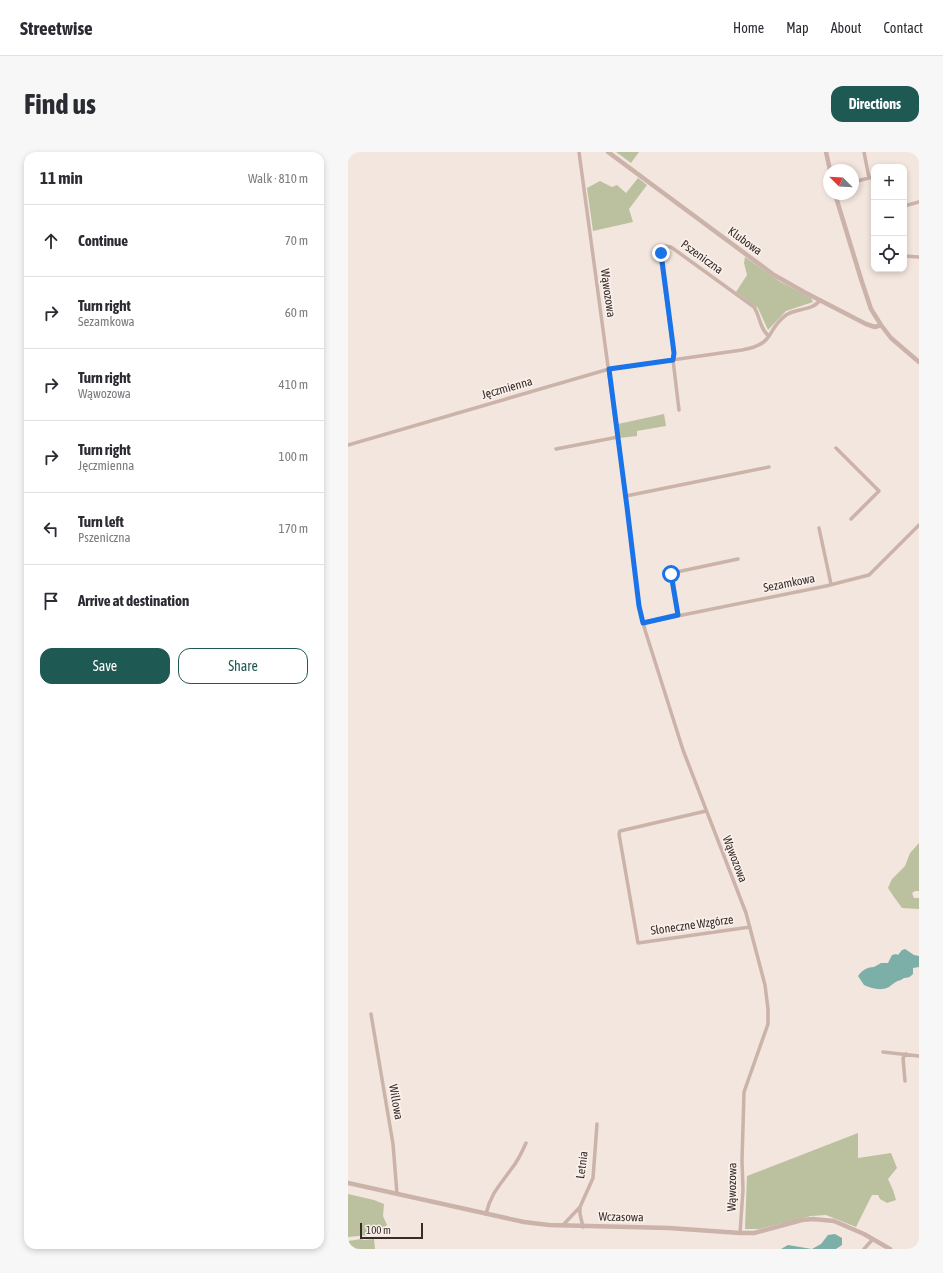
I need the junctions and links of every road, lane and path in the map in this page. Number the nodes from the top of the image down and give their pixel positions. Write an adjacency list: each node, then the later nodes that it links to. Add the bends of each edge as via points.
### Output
1 (579, 152): 18 (street, Wąwozowa)
2 (608, 152): 13 (street, Klubowa, via 768,271)
3 (826, 152): 5 (street)
4 (864, 152): 6 (street)
5 (829, 164)
6 (869, 178): 7 (street)
7 (859, 180)
8 (837, 200): 14 (street, via 866,297)
9 (919, 202): 10 (street)
10 (907, 205)
11 (907, 256): 12 (street)
12 (919, 256)
13 (820, 300): 14 (street, Klubowa, via 871,326); 15 (street, Jęczmienna, via 813,306 788,314)
14 (880, 325): 17 (street, via 890,338)
15 (770, 336): 16 (street, Jęczmienna, via 764,343 750,348); 16 (street, Pszeniczna, via 765,333 754,307 671,247 665,246 662,249 661,262)
16 (673, 360): 18 (street, Jęczmienna); 19 (street)
17 (919, 362)
18 (609, 369): 20 (street, Wąwozowa); 21 (street, Jęczmienna)
19 (679, 410)
20 (618, 437): 23 (street); 25 (street, Wąwozowa)
21 (348, 445)
22 (836, 448): 26 (street, via 879,491)
23 (556, 449)
24 (769, 467): 25 (street)
25 (626, 496): 32 (street, Wąwozowa)
26 (851, 519)
27 (919, 525): 30 (street, Sezamkowa, via 869,575)
28 (819, 528): 30 (street)
29 (738, 559): 31 (street, via 672,572)
30 (830, 584): 31 (street, Sezamkowa)
31 (678, 615): 32 (street, Sezamkowa)
32 (643, 623): 33 (street, Wąwozowa, via 683,750)
33 (706, 811): 34 (street, Wąwozowa); 34 (street, Słoneczne Wzgórze, via 620,831 638,943)
34 (750, 927): 48 (street, Wąwozowa, via 764,985 768,1024 744,1092)
35 (371, 1014): 43 (street, Willowa, via 393,1144)
36 (883, 1052): 37 (street)
37 (906, 1054): 38 (street); 39 (street)
38 (919, 1056)
39 (905, 1081)
40 (597, 1124): 44 (street, Letnia, via 593,1178)
41 (526, 1143): 45 (street, via 489,1201)
42 (348, 1183): 43 (street, Wczasowa)
43 (397, 1194): 45 (street, Wczasowa)
44 (580, 1207): 46 (street, Letnia); 47 (street)
45 (486, 1214): 46 (street, Wczasowa)
46 (562, 1226): 47 (street, Wczasowa)
47 (583, 1226): 48 (street, Wczasowa)
48 (740, 1233): 49 (street, Wczasowa, via 754,1233 813,1219 834,1221)
49 (873, 1239): 50 (street); 51 (street, Wczasowa)
50 (864, 1249)
51 (890, 1249)

